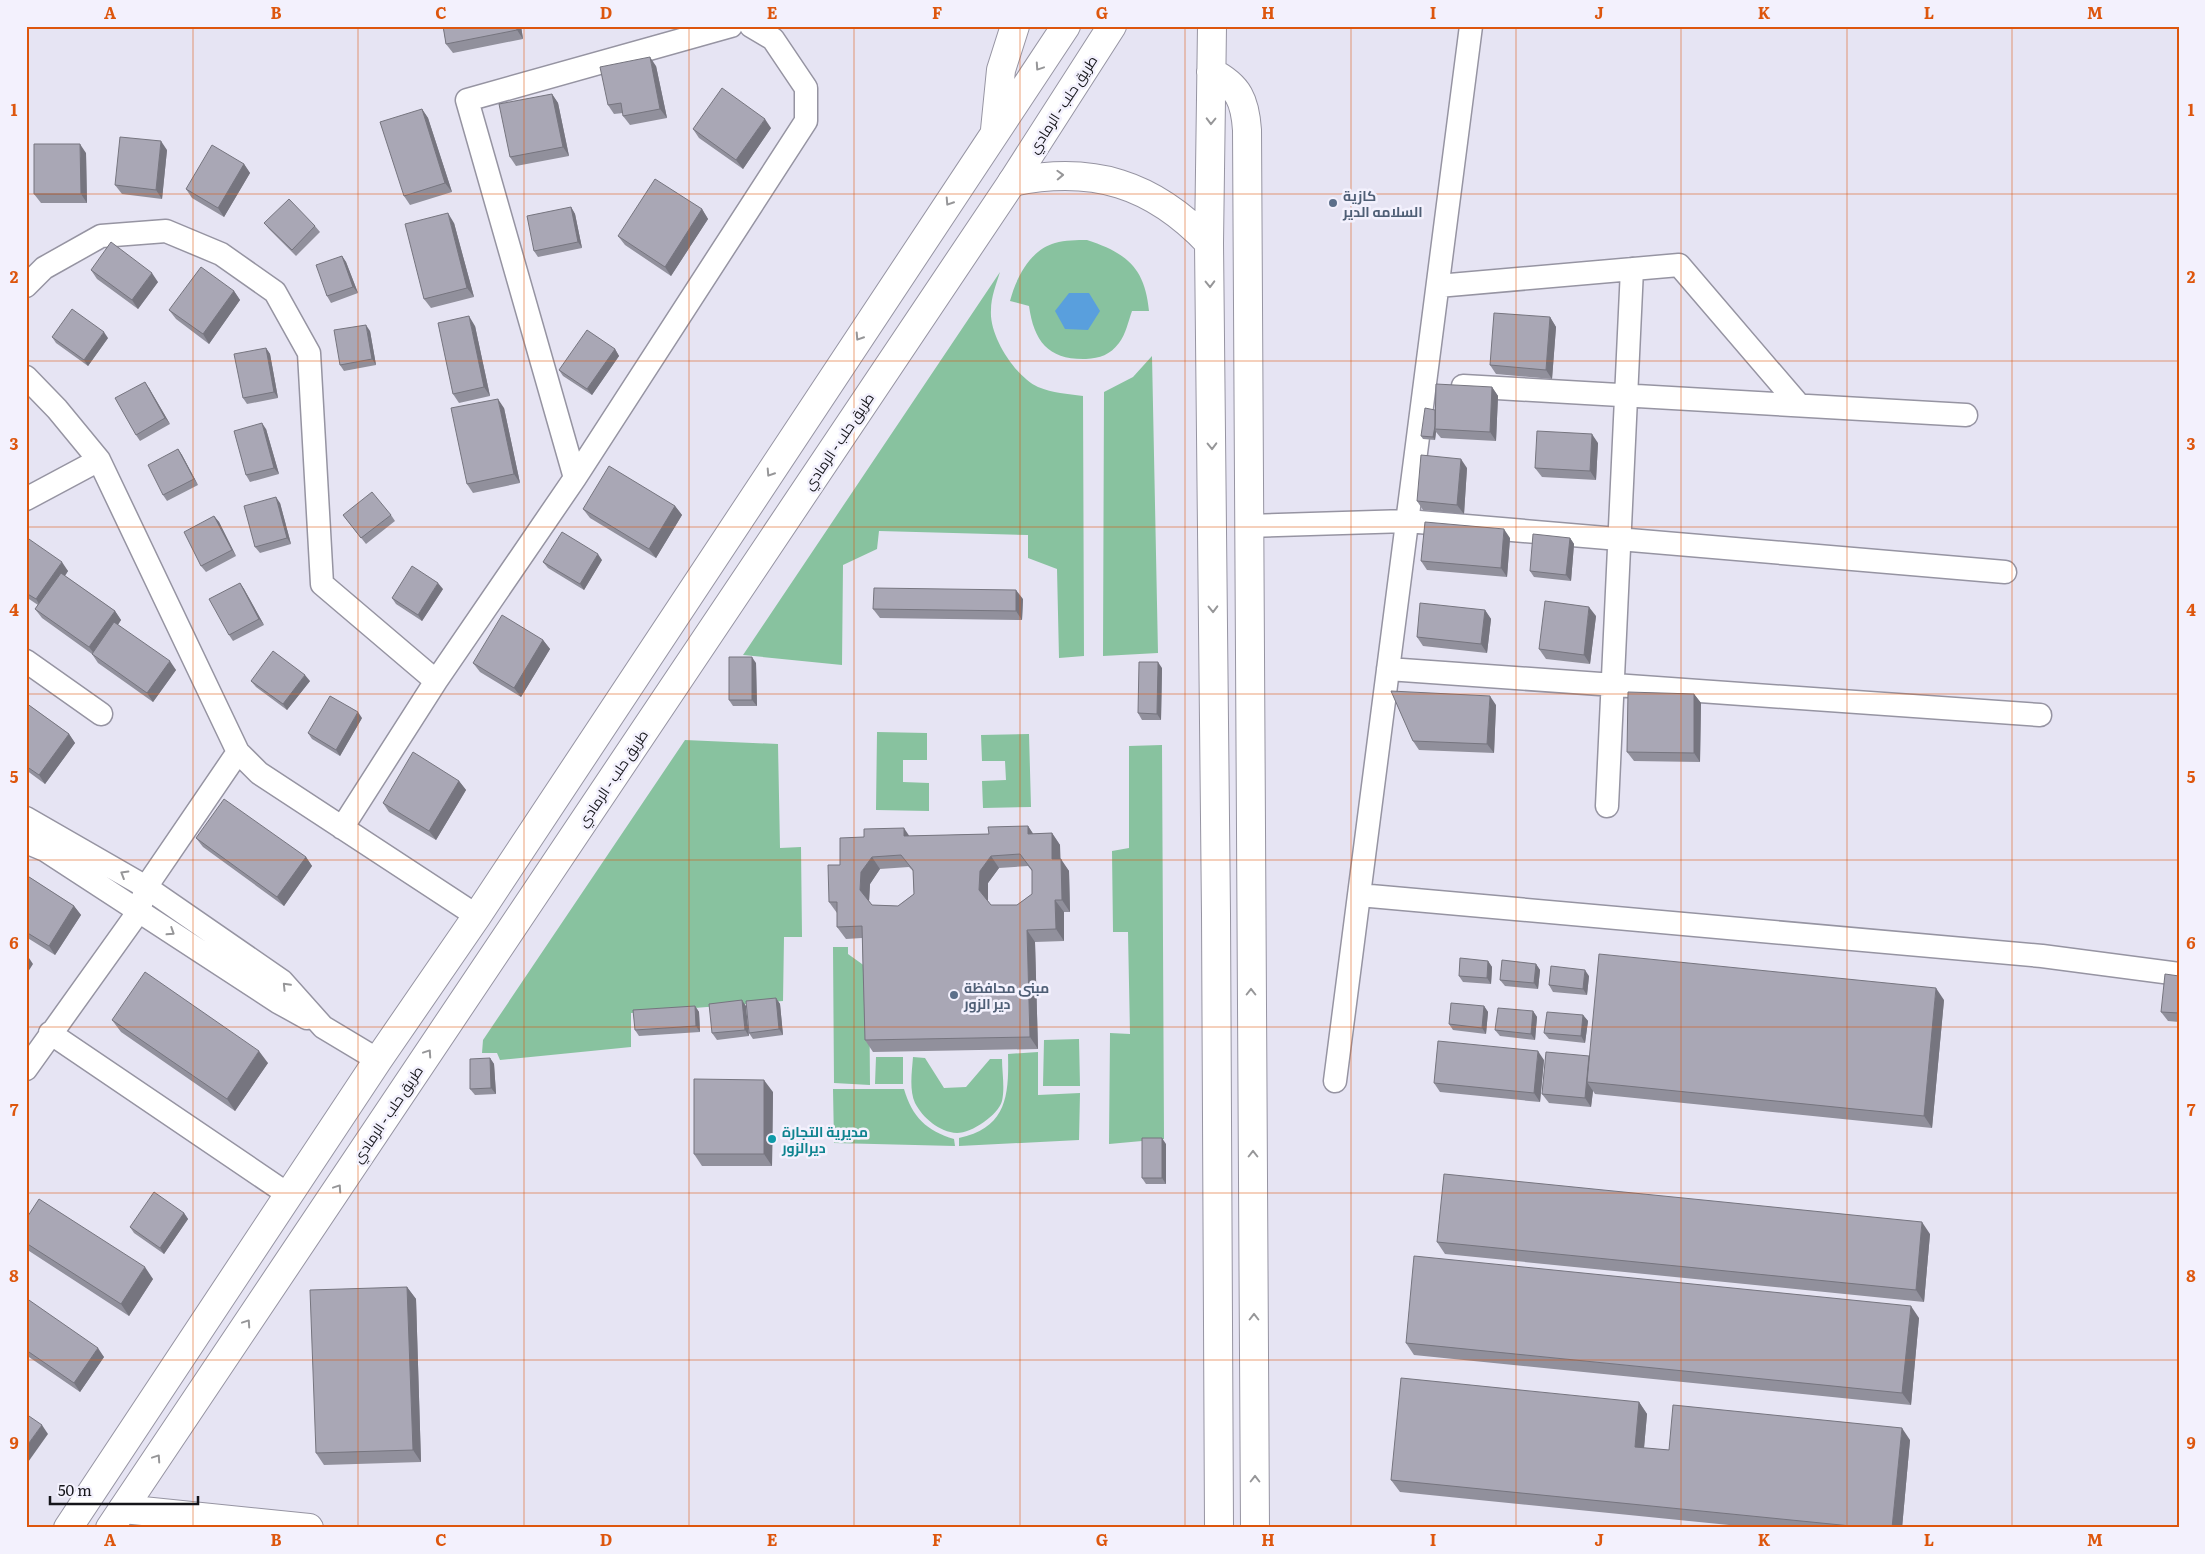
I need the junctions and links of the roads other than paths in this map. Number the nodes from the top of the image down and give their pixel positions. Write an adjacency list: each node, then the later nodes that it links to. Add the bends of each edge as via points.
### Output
1 (731, 26): 8 (street)
2 (751, 26): 22 (street, via 773,39 806,88 806,121)
3 (1015, 26): 10 (main road, via 1001,70)
4 (1066, 26): 10 (main road, one-way to 10)
5 (1112, 26): 11 (main road, طريق حلب - الرمادي)
6 (1212, 26): 9 (main road)
7 (1471, 26): 15 (street)
8 (671, 34): 22 (street, via 467,100)
9 (1211, 72): 12 (main road, one-way to 12); 25 (main road, via 1233,87 1246,110)
10 (994, 132): 42 (main road, one-way to 42)
11 (1012, 182): 12 (main road, one-way to 12, via 1066,174 1120,183 1169,206); 50 (main road, طريق حلب - الرمادي, one-way to 11)
12 (1209, 244): 54 (main road, one-way to 54)
13 (1632, 269): 15 (street); 18 (street); 19 (street, via 1679,265)
14 (26, 286): 30 (street, via 44,268 101,236 166,231 221,254 275,292 308,353 322,584)
15 (1438, 286): 17 (street)
16 (26, 378): 21 (street, via 57,409)
17 (1425, 384): 18 (street); 24 (street)
18 (1626, 396): 19 (street); 26 (street)
19 (1799, 406): 20 (street)
20 (1966, 415)
21 (99, 460): 23 (street); 34 (street)
22 (575, 478): 30 (street)
23 (26, 499)
24 (1407, 521): 25 (street); 26 (street); 29 (street)
25 (1248, 526): 55 (main road, one-way to 25)
26 (1620, 540): 27 (street); 31 (street)
27 (2005, 572)
28 (26, 661): 32 (street)
29 (1388, 669): 31 (street); 40 (street)
30 (436, 681): 37 (street)
31 (1613, 685): 33 (street); 35 (street)
32 (101, 714)
33 (2040, 715)
34 (238, 752): 37 (street, via 259,773); 39 (street)
35 (1607, 806)
36 (26, 818): 39 (street, one-way to 36)
37 (342, 828): 42 (street)
38 (26, 842): 41 (street, via 45,850)
39 (146, 888): 41 (street); 44 (street, one-way to 39, via 282,981)
40 (1359, 895): 43 (street, via 2042,956); 48 (street)
41 (139, 911): 44 (street, one-way to 44, via 278,1002); 45 (street)
42 (477, 916): 46 (main road)
43 (2179, 974)
44 (323, 1027): 46 (street)
45 (50, 1033): 47 (street); 49 (street)
46 (378, 1060): 49 (main road)
47 (26, 1069)
48 (1335, 1081)
49 (289, 1195): 52 (main road)
50 (116, 1518): 51 (main road)
51 (227, 1523): 53 (main road)
52 (68, 1528)
53 (309, 1528)
54 (1219, 1528)
55 (1255, 1528)

